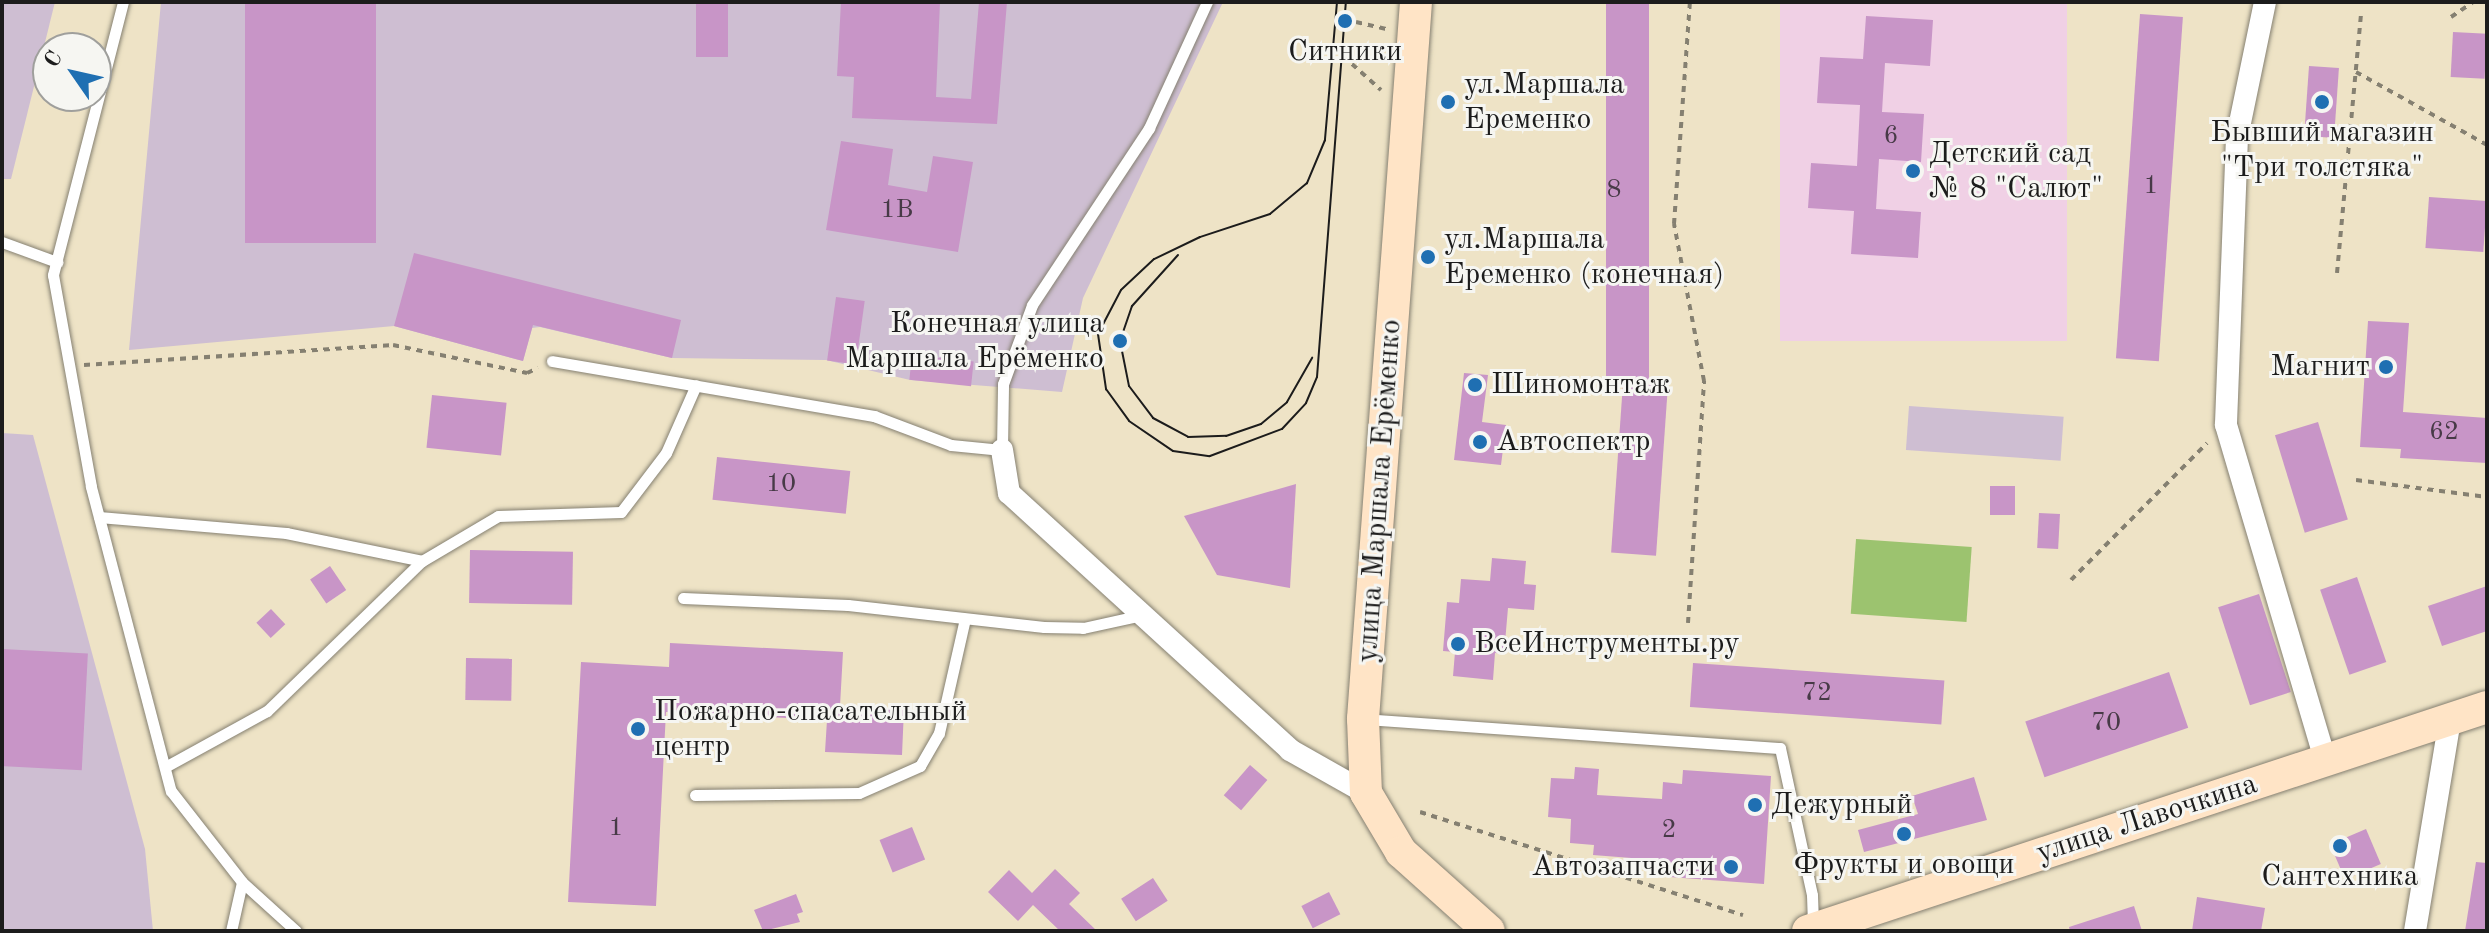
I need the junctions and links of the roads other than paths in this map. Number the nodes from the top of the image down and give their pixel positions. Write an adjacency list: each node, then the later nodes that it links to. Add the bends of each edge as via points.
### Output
1 (123, 2): 6 (lane)
2 (1207, 2): 9 (lane, via 1149,128 1032,305 1003,384)
3 (1416, 2): 16 (main road, улица Маршала Ерёменко)
4 (2265, 2): 18 (street, via 2237,137 2226,425)
5 (2, 242): 6 (lane)
6 (57, 262): 10 (lane, via 53,275)
7 (552, 361): 8 (lane)
8 (696, 385): 9 (lane, via 874,416 951,445); 11 (lane, via 666,453 621,512 498,516)
9 (1002, 450): 13 (street, via 1009,493)
10 (99, 517): 11 (lane, via 286,533); 19 (lane)
11 (422, 561): 19 (lane, via 267,711)
12 (683, 598): 14 (lane, via 848,605)
13 (1142, 615): 14 (lane, via 1083,628); 20 (street, via 1290,750)
14 (965, 619): 21 (lane, via 939,733 920,766 859,793)
15 (2487, 707): 17 (main road, улица Лавочкина)
16 (1363, 719): 20 (main road, улица Маршала Ерёменко); 23 (lane, via 1780,748 1812,895)
17 (2450, 719): 18 (main road, улица Лавочкина); 27 (street)
18 (2325, 760): 23 (main road, улица Лавочкина)
19 (165, 767): 22 (lane, via 171,791)
20 (1366, 793): 26 (main road, улица Маршала Ерёменко, via 1401,852)
21 (695, 795)
22 (242, 882): 24 (lane); 25 (lane)
23 (1811, 930)
24 (231, 931)
25 (296, 931)
26 (1489, 931)
27 (2415, 931)

